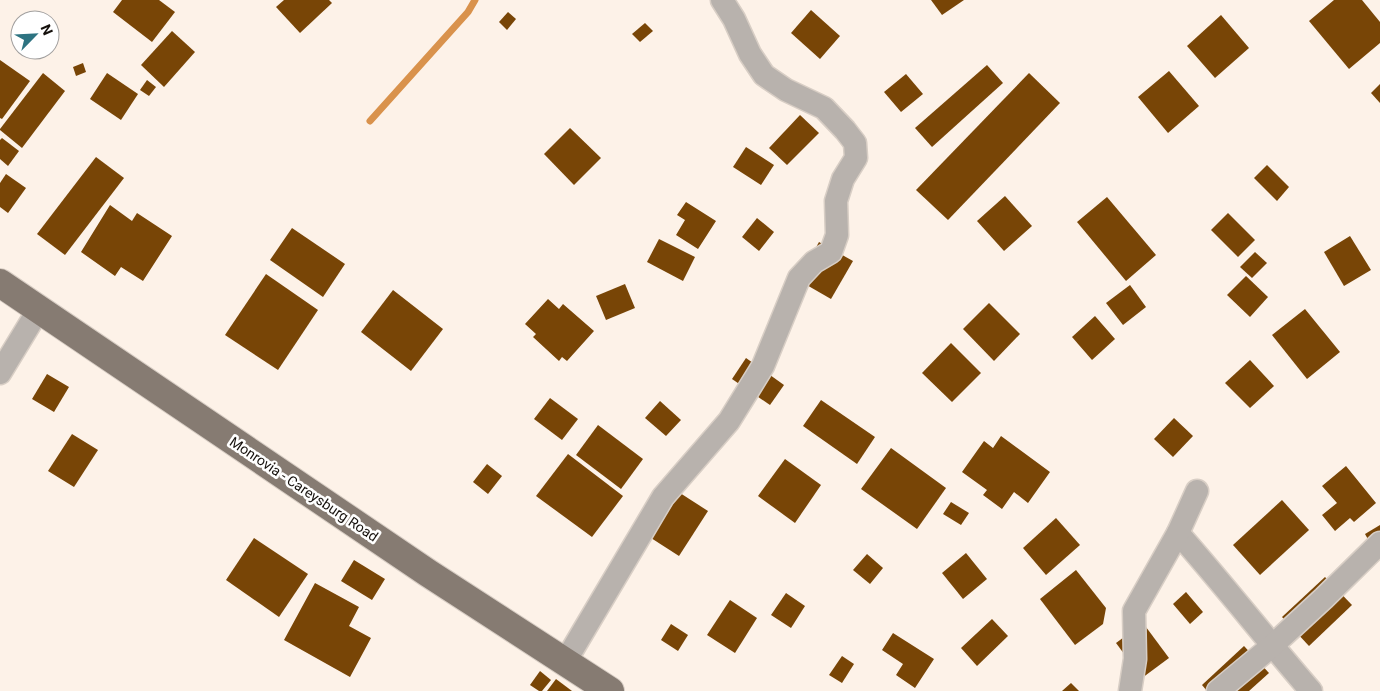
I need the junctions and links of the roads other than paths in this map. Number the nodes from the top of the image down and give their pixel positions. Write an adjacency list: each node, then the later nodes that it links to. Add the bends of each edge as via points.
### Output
1 (722, 0): 9 (street, via 764,76 824,108 855,143 856,158 843,179 836,201 837,235 831,252 814,262 799,278 764,366 730,421 663,497)
2 (0, 283): 3 (main road, Monrovia - Careysburg Road)
3 (39, 309): 4 (street); 9 (main road, Monrovia - Careysburg Road)
4 (0, 373)
5 (1197, 491): 6 (street)
6 (1178, 533): 8 (street); 11 (street, via 1134,611 1135,659)
7 (1380, 543): 8 (street)
8 (1272, 646): 12 (street); 13 (street)
9 (564, 662): 10 (main road, Monrovia - Careysburg Road)
10 (610, 691)
11 (1130, 691)
12 (1218, 691)
13 (1311, 691)

